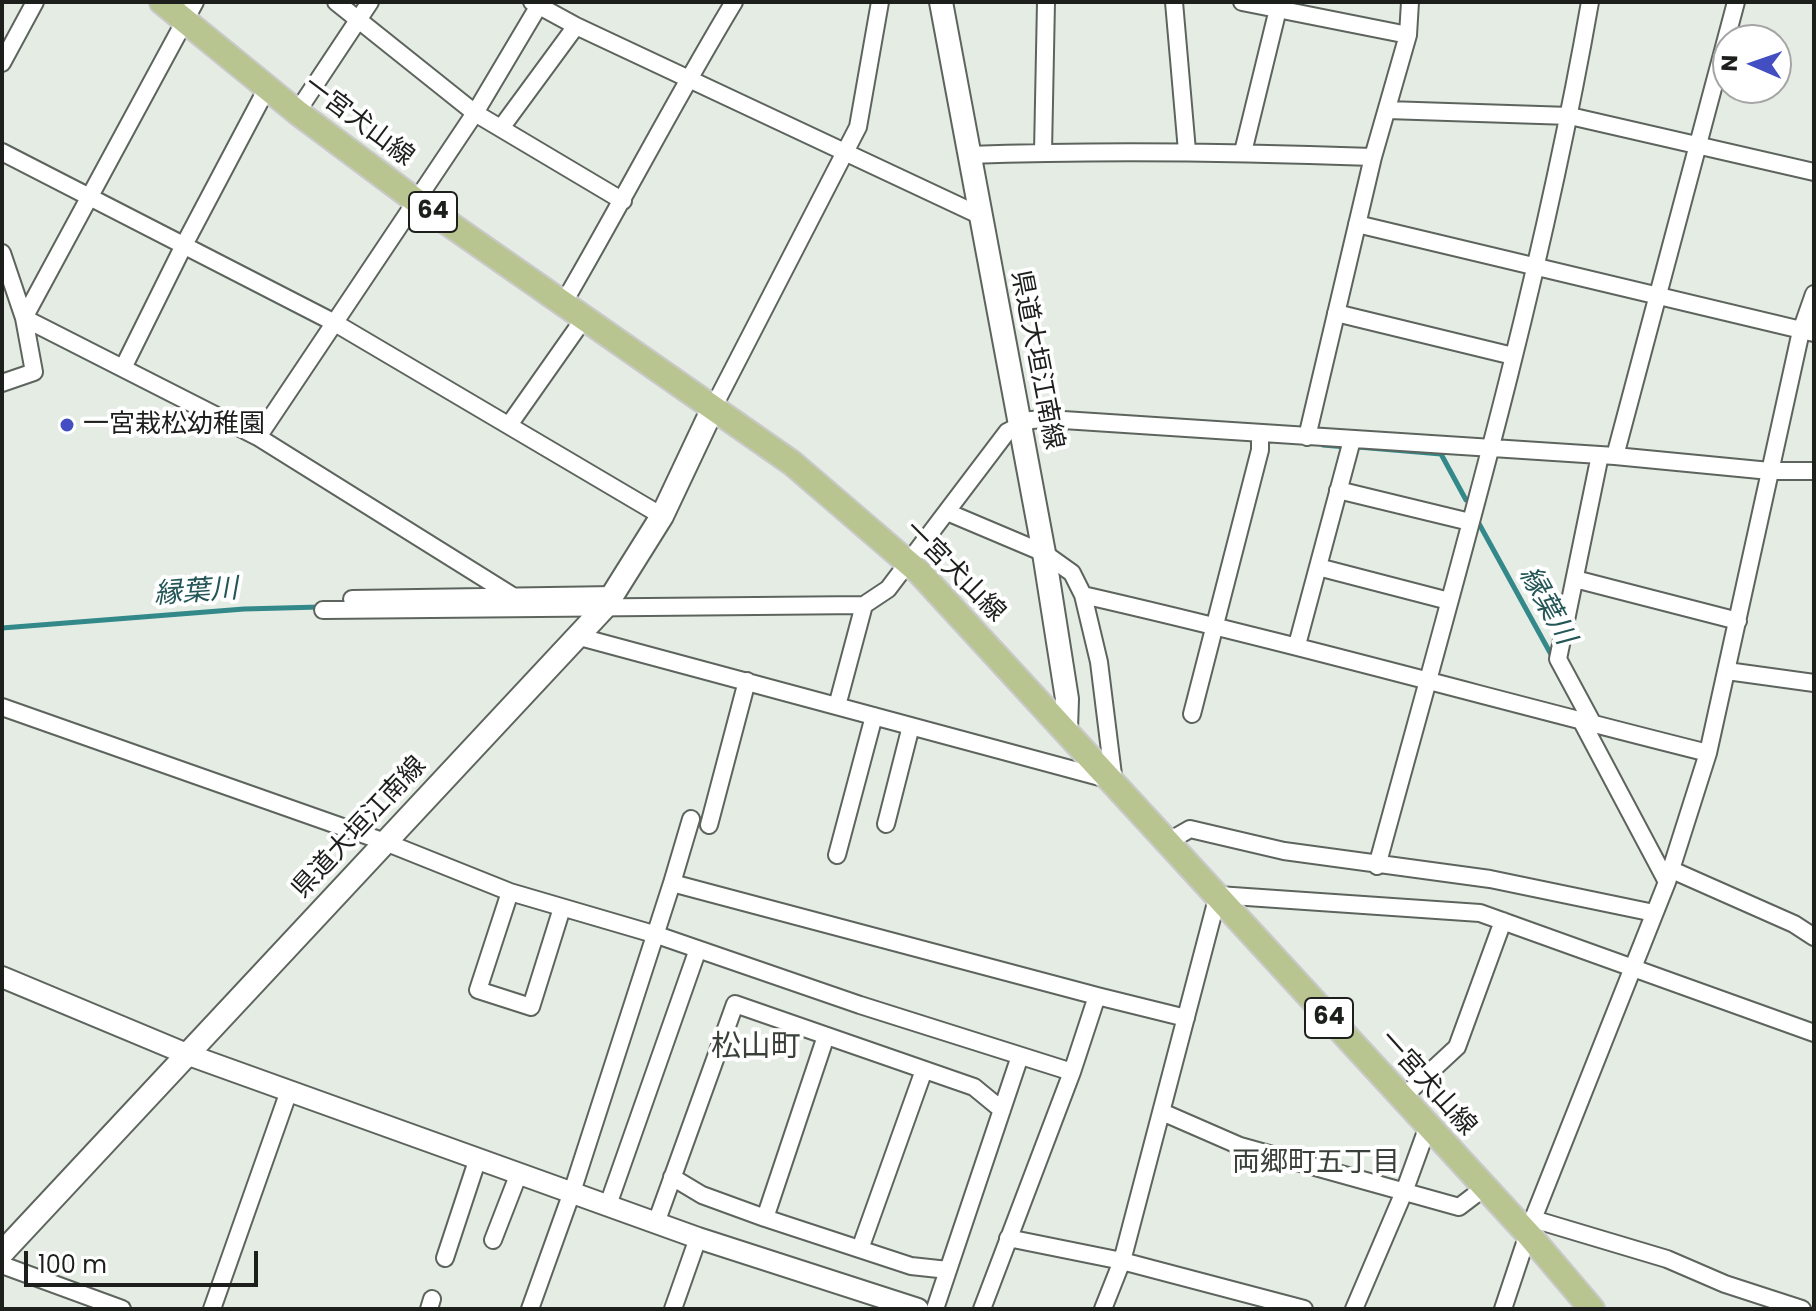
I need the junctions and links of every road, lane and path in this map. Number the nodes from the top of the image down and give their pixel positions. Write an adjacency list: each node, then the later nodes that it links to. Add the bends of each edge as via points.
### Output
1 (35, 2): 20 (street)
2 (162, 2): 16 (main road, 一宮犬山線 / 64)
3 (336, 2): 17 (street)
4 (370, 2): 17 (street)
5 (734, 2): 21 (street)
6 (880, 2): 29 (street, via 858,127)
7 (941, 2): 34 (main road, 県道大垣江南線)
8 (1046, 2): 32 (street)
9 (1174, 2): 30 (street)
10 (1242, 2): 15 (street)
11 (1410, 2): 19 (street)
12 (1590, 2): 26 (street)
13 (1736, 2): 28 (street)
14 (537, 4): 18 (street); 25 (street)
15 (1278, 9): 19 (street); 33 (street)
16 (189, 11): 22 (main road, 一宮犬山線 / 64); 37 (street)
17 (358, 20): 24 (street); 25 (street)
18 (576, 26): 21 (street); 27 (street)
19 (1408, 35): 23 (street)
20 (2, 63)
21 (689, 77): 29 (street); 39 (street)
22 (267, 88): 24 (main road, 一宮犬山線 / 64); 42 (street)
23 (1387, 110): 26 (street); 35 (street)
24 (297, 112): 38 (main road, 一宮犬山線 / 64)
25 (475, 113): 27 (street); 38 (street)
26 (1570, 116): 28 (street); 44 (street)
27 (501, 128): 39 (street)
28 (1698, 146): 36 (street); 46 (street)
29 (844, 151): 40 (street); 56 (street)
30 (1187, 151): 32 (street); 33 (street)
31 (2, 152): 37 (street)
32 (1043, 152): 34 (street)
33 (1243, 152): 35 (street)
34 (968, 155): 40 (main road, 県道大垣江南線)
35 (1373, 157): 41 (street)
36 (1814, 172)
37 (89, 197): 42 (street); 50 (street)
38 (415, 200): 47 (main road, 一宮犬山線 / 64); 51 (street)
39 (623, 201): 47 (street)
40 (981, 216): 57 (main road, 県道大垣江南線)
41 (1357, 224): 44 (street); 48 (street)
42 (184, 245): 51 (street); 54 (street)
43 (2, 253): 50 (street)
44 (1535, 266): 46 (street); 53 (street)
45 (1814, 294): 52 (street)
46 (1658, 297): 52 (street); 64 (street)
47 (564, 302): 49 (main road, 一宮犬山線 / 64)
48 (1336, 313): 53 (street); 61 (street)
49 (585, 317): 56 (main road, 一宮犬山線 / 64); 58 (street)
50 (24, 318): 54 (street); 55 (street, via 34,372)
51 (335, 323): 58 (street); 60 (street)
52 (1808, 332): 65 (street)
53 (1513, 356): 63 (street)
54 (123, 368): 60 (street)
55 (2, 383)
56 (713, 408): 69 (main road, 県道大垣江南線); 72 (main road, 一宮犬山線 / 64, via 792,463)
57 (1020, 424): 59 (street, via 1048,419); 68 (street, via 1007,432); 71 (main road, 県道大垣江南線)
58 (509, 425): 69 (street)
59 (1260, 433): 61 (street); 84 (street)
60 (258, 437): 79 (street)
61 (1307, 437): 62 (street)
62 (1352, 440): 63 (street); 67 (street)
63 (1489, 450): 64 (street); 70 (street)
64 (1608, 456): 65 (street); 74 (street)
65 (1770, 471): 66 (street); 83 (street)
66 (1814, 471)
67 (1338, 490): 70 (street); 73 (street)
68 (947, 512): 71 (street); 72 (street)
69 (662, 516): 77 (main road, 県道大垣江南線)
70 (1470, 522): 78 (street)
71 (1044, 553): 75 (street, via 1072,573); 97 (main road, 県道大垣江南線, via 1067,699)
72 (909, 563): 81 (street, via 888,589); 97 (main road, 一宮犬山線 / 64)
73 (1318, 567): 78 (street); 86 (street)
74 (1575, 579): 83 (street); 95 (street, via 1558,659)
75 (1083, 595): 84 (street); 99 (street, via 1099,662)
76 (352, 599): 80 (street)
77 (610, 601): 79 (street); 81 (street); 85 (main road, 県道大垣江南線)
78 (1449, 601): 89 (street)
79 (506, 602): 80 (street)
80 (406, 603): 82 (street)
81 (864, 605): 91 (street)
82 (323, 610)
83 (1738, 621): 87 (street)
84 (1215, 625): 86 (street); 93 (street)
85 (580, 637): 88 (street); 104 (main road, 県道大垣江南線)
86 (1297, 645): 89 (street)
87 (1727, 671): 90 (street); 98 (street)
88 (747, 681): 91 (street); 102 (street)
89 (1427, 682): 95 (street); 106 (street)
90 (1814, 683)
91 (837, 706): 94 (street)
92 (2, 707): 104 (street)
93 (1192, 714)
94 (874, 716): 96 (street); 105 (street)
95 (1587, 723): 98 (street); 107 (street)
96 (911, 726): 99 (street); 101 (street)
97 (1066, 729): 99 (main road, 一宮犬山線 / 64)
98 (1708, 753): 107 (street)
99 (1113, 782): 103 (main road, 一宮犬山線 / 64)
100 (691, 819): 108 (street)
101 (886, 824)
102 (709, 825)
103 (1169, 841): 106 (street, via 1190,829); 110 (main road, 一宮犬山線 / 64)
104 (385, 842): 109 (street); 123 (main road, 県道大垣江南線)
105 (837, 855)
106 (1377, 866): 112 (street, via 1490,879)
107 (1669, 876): 112 (street); 115 (street, via 1794,924)
108 (672, 883): 114 (street); 119 (street)
109 (510, 892): 111 (street); 111 (street, via 478,990 531,1007)
110 (1218, 895): 113 (street, via 1480,913); 120 (street); 128 (main road, 一宮犬山線 / 64)
111 (562, 908): 114 (street)
112 (1654, 913): 117 (street)
113 (1503, 921): 117 (street); 128 (street, via 1457,1047)
114 (657, 935): 116 (street); 136 (street)
115 (1814, 937)
116 (698, 949): 124 (street); 138 (street)
117 (1632, 966): 121 (street); 141 (street)
118 (2, 977): 123 (street)
119 (1097, 996): 120 (street); 126 (street)
120 (1186, 1018): 130 (street)
121 (1814, 1033)
122 (826, 1036): 125 (street); 134 (street, via 735,1004); 139 (street)
123 (189, 1055): 127 (street); 146 (main road, 県道大垣江南線)
124 (1020, 1056): 126 (street); 129 (street)
125 (924, 1070): 129 (street, via 974,1087); 145 (street)
126 (1072, 1072): 143 (street)
127 (289, 1091): 132 (street); 152 (street)
128 (1402, 1098): 131 (main road, 一宮犬山線 / 64)
129 (1002, 1110): 150 (street)
130 (1162, 1112): 137 (street, via 1240,1146); 148 (street)
131 (1428, 1126): 135 (main road, 一宮犬山線 / 64); 137 (street)
132 (478, 1158): 133 (street); 147 (street)
133 (519, 1173): 136 (street); 144 (street)
134 (672, 1177): 139 (street, via 702,1195); 140 (street)
135 (1484, 1188): 137 (street, via 1459,1207); 141 (main road, 一宮犬山線 / 64)
136 (572, 1192): 138 (street); 153 (street)
137 (1404, 1192): 160 (street)
138 (608, 1205): 140 (street)
139 (765, 1218): 145 (street)
140 (656, 1223): 142 (street)
141 (1531, 1227): 161 (street); 162 (main road, 一宮犬山線 / 64); 163 (street, via 1667,1259)
142 (698, 1238): 154 (street); 155 (street)
143 (1008, 1238): 148 (street); 157 (street)
144 (493, 1240)
145 (860, 1249): 150 (street, via 911,1266)
146 (2, 1253)
147 (445, 1258)
148 (1122, 1261): 158 (street); 159 (street)
149 (2, 1265): 151 (street)
150 (948, 1270): 156 (street)
151 (122, 1309)
152 (212, 1309)
153 (530, 1309)
154 (673, 1309)
155 (918, 1309)
156 (935, 1309)
157 (982, 1309)
158 (1103, 1309)
159 (1304, 1309)
160 (1354, 1309)
161 (1503, 1309)
162 (1592, 1309)
163 (1802, 1309)

